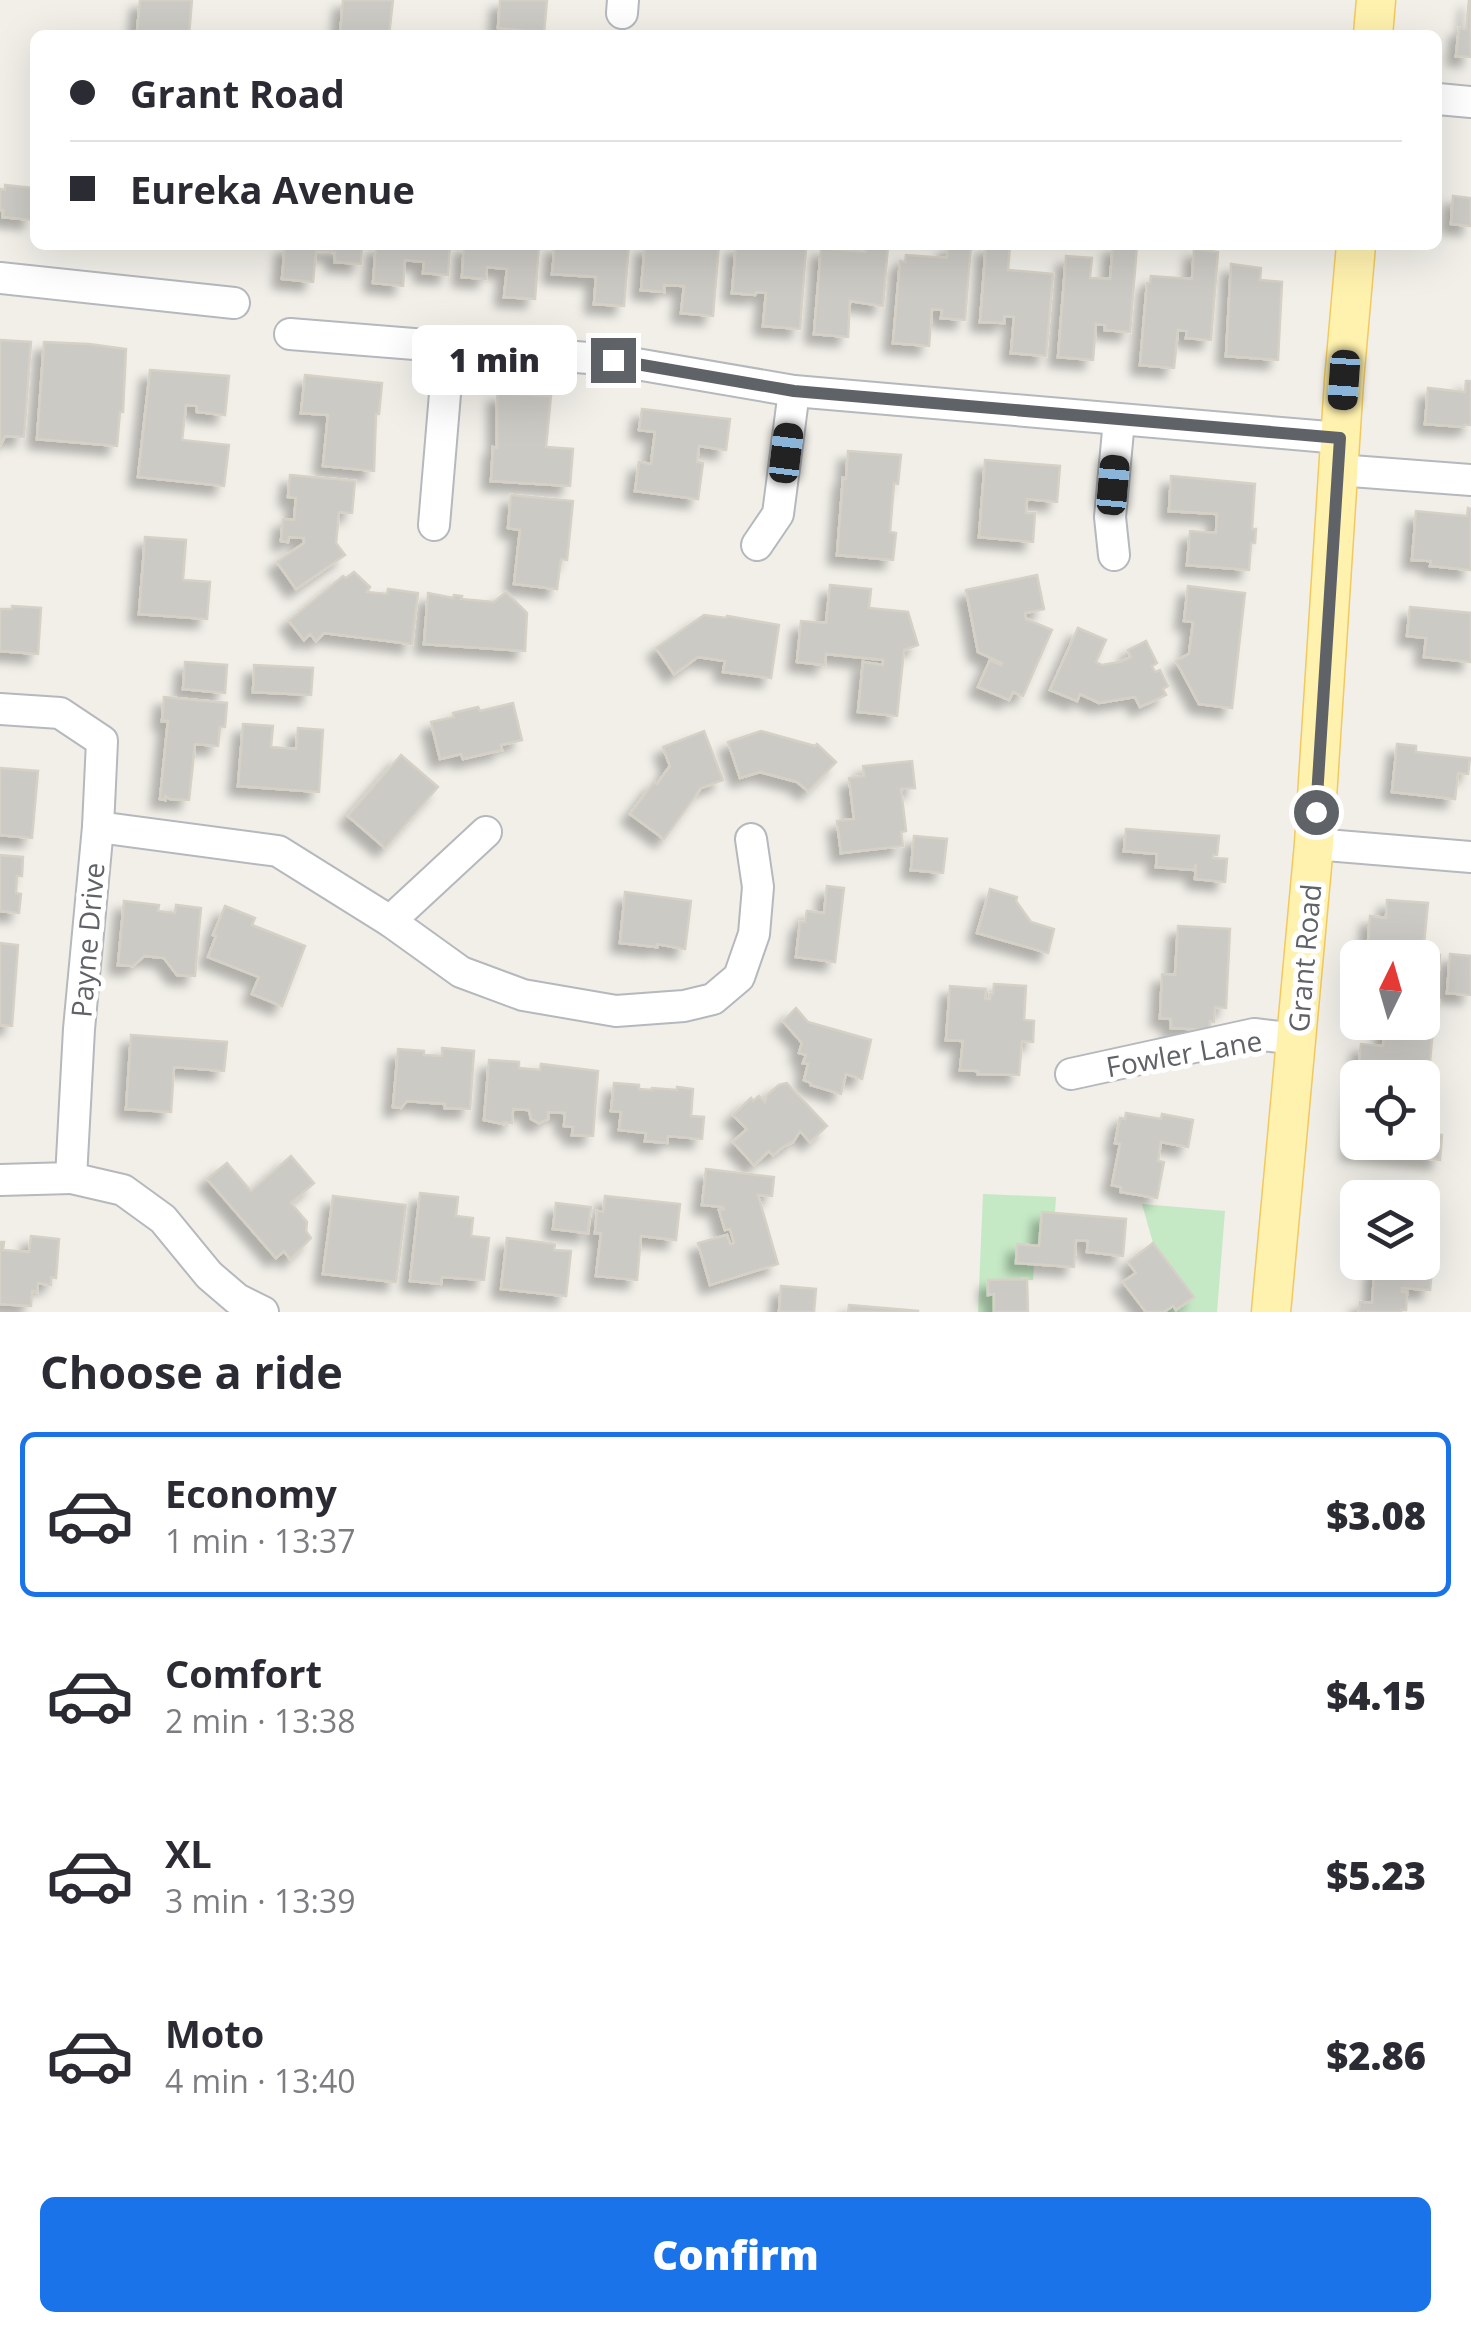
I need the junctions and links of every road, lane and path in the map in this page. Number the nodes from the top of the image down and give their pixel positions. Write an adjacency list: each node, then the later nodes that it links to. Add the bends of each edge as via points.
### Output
1 (1376, 0): 2 (main road)
2 (1373, 30)
3 (1442, 99): 4 (street)
4 (1471, 102)
5 (1356, 250): 12 (main road, Grant Road)
6 (0, 278): 7 (street)
7 (234, 303)
8 (290, 334): 9 (street)
9 (449, 346): 10 (street, via 613,360); 14 (street)
10 (794, 391): 11 (street); 15 (street, via 778,514)
11 (1119, 420): 12 (street); 16 (street, via 1110,517)
12 (1340, 454): 13 (street); 21 (main road, Grant Road)
13 (1471, 480)
14 (434, 525)
15 (757, 546)
16 (1114, 555)
17 (0, 709): 18 (street, Payne Drive, via 60,713 102,741)
18 (98, 827): 23 (street, via 278,852); 26 (street, Payne Drive)
19 (486, 832): 23 (street)
20 (751, 839): 23 (street, via 758,887 754,934 739,977 713,1000 616,1011 523,995 461,972)
21 (1314, 844): 22 (street); 24 (main road, Grant Road)
22 (1471, 858)
23 (390, 920)
24 (1297, 1039): 25 (street, Fowler Lane, via 1254,1034); 29 (main road, Grant Road)
25 (1072, 1074)
26 (71, 1178): 27 (street); 28 (street, via 123,1190 163,1219 209,1275)
27 (0, 1180)
28 (263, 1312)
29 (1271, 1312)

